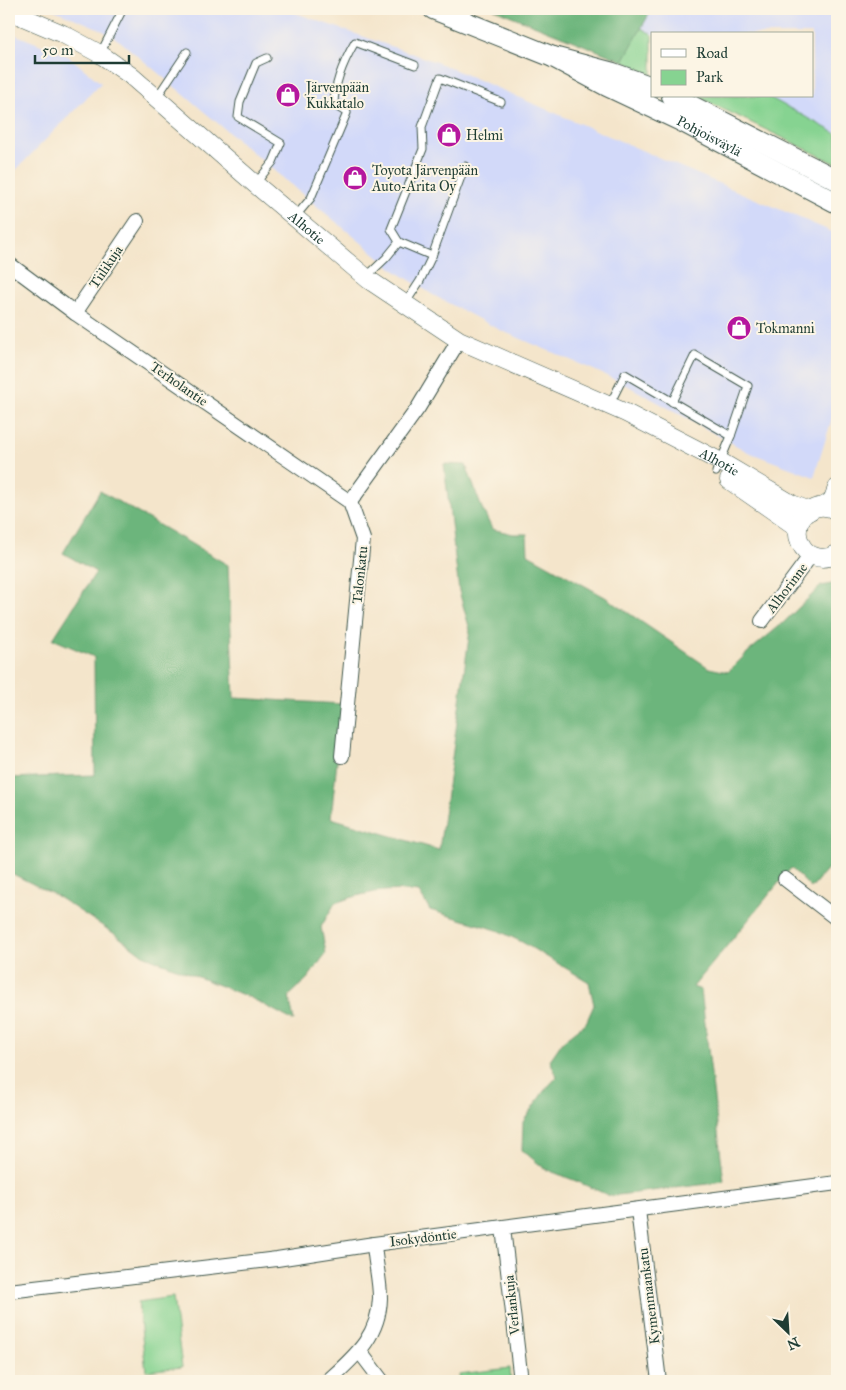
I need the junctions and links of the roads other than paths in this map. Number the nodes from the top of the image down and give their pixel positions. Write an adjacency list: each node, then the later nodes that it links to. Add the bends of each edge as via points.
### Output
1 (120, 9): 5 (lane)
2 (433, 9): 6 (main road, Pohjoisväylä)
3 (14, 11): 5 (street, Alhotie)
4 (187, 52): 10 (lane)
5 (100, 54): 10 (street, Alhotie)
6 (553, 57): 9 (main road, Pohjoisväylä); 16 (main road, Pohjoisväylä)
7 (267, 58): 15 (lane, via 256,63 240,102 238,117 282,143 273,162)
8 (415, 65): 17 (lane, via 355,42 334,92 334,105 347,113 311,198)
9 (651, 87)
10 (156, 98): 15 (street, Alhotie)
11 (676, 98): 14 (main road, Pohjoisväylä)
12 (501, 102): 19 (lane, via 440,78 422,127 423,149 391,229)
13 (465, 166): 20 (lane)
14 (837, 180)
15 (255, 184): 17 (street, Alhotie)
16 (837, 203)
17 (295, 218): 22 (street, Alhotie)
18 (137, 221): 24 (street, Tiilikuja)
19 (398, 242): 20 (lane); 22 (lane)
20 (432, 256): 23 (lane)
21 (9, 264): 24 (street, Terholantie)
22 (366, 277): 23 (street, Alhotie)
23 (404, 304): 25 (street, Alhotie)
24 (75, 313): 31 (street, Terholantie)
25 (459, 340): 27 (street, Alhotie); 31 (street, via 418,408)
26 (672, 402): 27 (lane, via 625,374); 28 (lane); 28 (lane, via 695,355 748,386)
27 (609, 405): 29 (street, Alhotie)
28 (731, 436): 29 (lane)
29 (718, 467): 32 (street, Alhotie, via 792,504); 33 (street, Alhotie)
30 (837, 488): 32 (street, via 832,501)
31 (350, 502): 37 (street, Talonkatu, via 364,538)
32 (824, 509): 33 (street, via 802,518)
33 (798, 528): 35 (street, via 800,544)
34 (837, 554): 35 (street, via 830,558)
35 (812, 555): 36 (street, Alhorinne)
36 (762, 621)
37 (342, 756)
38 (785, 879): 39 (street)
39 (837, 919)
40 (837, 1183): 41 (street, Isokydöntie)
41 (638, 1210): 42 (street, Isokydöntie); 49 (street, Kymenmaankatu)
42 (503, 1228): 43 (street, Isokydöntie); 48 (street, Verlankuja)
43 (374, 1244): 44 (street, Isokydöntie, via 277,1259); 45 (street, via 380,1299 374,1328)
44 (9, 1290)
45 (360, 1352): 46 (street); 47 (street)
46 (328, 1381)
47 (382, 1381)
48 (521, 1381)
49 (659, 1381)

